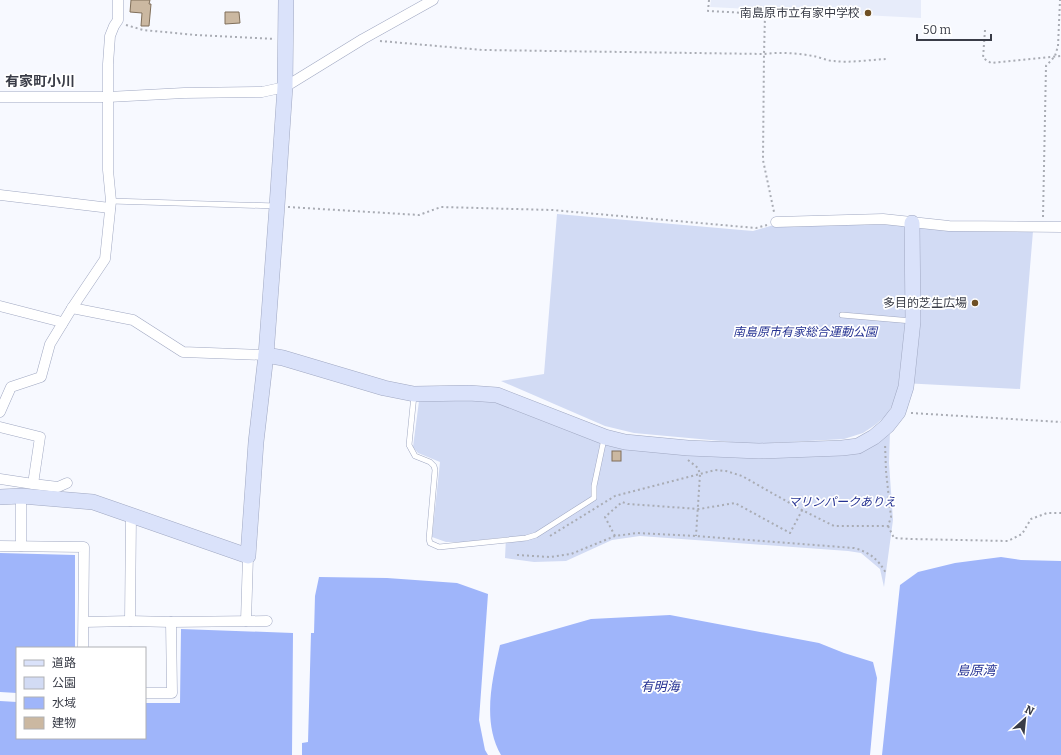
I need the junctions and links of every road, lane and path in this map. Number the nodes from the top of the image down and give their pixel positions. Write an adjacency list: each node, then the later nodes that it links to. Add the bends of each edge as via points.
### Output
1 (118, 0): 6 (street)
2 (286, 0): 9 (street)
3 (433, 0): 8 (street)
4 (709, 0): 10 (path, via 708,11 765,14)
5 (1060, 0): 11 (path, via 1058,46)
6 (118, 20): 9 (path, via 143,30); 16 (street, via 110,36)
7 (985, 30): 11 (path, via 983,58 991,63)
8 (362, 39): 10 (path, via 483,50); 14 (street)
9 (286, 40): 14 (street)
10 (764, 54): 13 (path, via 778,52 850,62); 20 (path, via 764,160)
11 (1055, 56): 12 (path); 22 (path, via 1046,66)
12 (1061, 56)
13 (886, 59)
14 (285, 87): 16 (street, via 262,92); 19 (street)
15 (0, 97): 16 (street)
16 (108, 97): 18 (street, via 108,170)
17 (0, 195): 18 (street)
18 (111, 204): 19 (lane); 25 (street, via 105,259)
19 (277, 206): 20 (path, via 420,215 441,207 552,210 756,228); 29 (street)
20 (776, 222): 21 (street, via 883,219)
21 (912, 223): 22 (street, via 949,226); 27 (street)
22 (1043, 226): 23 (street)
23 (1061, 227)
24 (0, 306): 28 (street)
25 (72, 308): 28 (street); 29 (street, via 133,320 183,352)
26 (842, 315): 27 (lane)
27 (913, 321): 32 (street, via 906,387)
28 (62, 324): 31 (street, via 50,344 41,377 11,387)
29 (266, 355): 30 (street); 56 (street, via 256,442)
30 (414, 394): 36 (street, via 497,395); 36 (lane, via 409,445 415,456 434,466 429,539 430,543 439,547 536,535 594,498 594,486)
31 (0, 412)
32 (898, 412): 33 (path); 34 (street)
33 (1061, 422)
34 (887, 426): 37 (street, via 858,446 842,448 759,451); 49 (path, via 885,465 891,517)
35 (0, 427): 41 (street, via 40,438)
36 (605, 437): 37 (street, via 625,442)
37 (688, 448): 38 (path, via 688,460 698,468)
38 (700, 474): 45 (path); 46 (path, via 715,470 742,476); 52 (path, via 615,496)
39 (0, 479): 41 (street)
40 (67, 483): 41 (street, via 58,486)
41 (33, 484)
42 (21, 496): 43 (street); 48 (street, via 93,502); 54 (street)
43 (0, 497)
44 (807, 501): 46 (path)
45 (699, 509): 46 (path, via 735,503 790,533); 50 (path, via 622,502 605,517); 51 (path)
46 (802, 510): 49 (path, via 834,526)
47 (1061, 513): 49 (path, via 1047,513 1031,519 1022,534 1000,542 894,538)
48 (131, 515): 56 (street); 58 (street)
49 (888, 526)
50 (615, 536): 51 (path, via 637,533); 55 (path, via 571,554 550,557)
51 (696, 536): 57 (path, via 854,548 866,551 881,563)
52 (546, 538)
53 (0, 546): 54 (street)
54 (21, 546): 61 (street, via 84,547)
55 (517, 555)
56 (248, 556): 59 (street)
57 (886, 573)
58 (130, 620): 61 (street); 62 (street)
59 (246, 621): 60 (street); 62 (street)
60 (267, 621)
61 (84, 622): 63 (street)
62 (171, 622): 64 (street, via 172,694)
63 (83, 647)
64 (146, 693)

